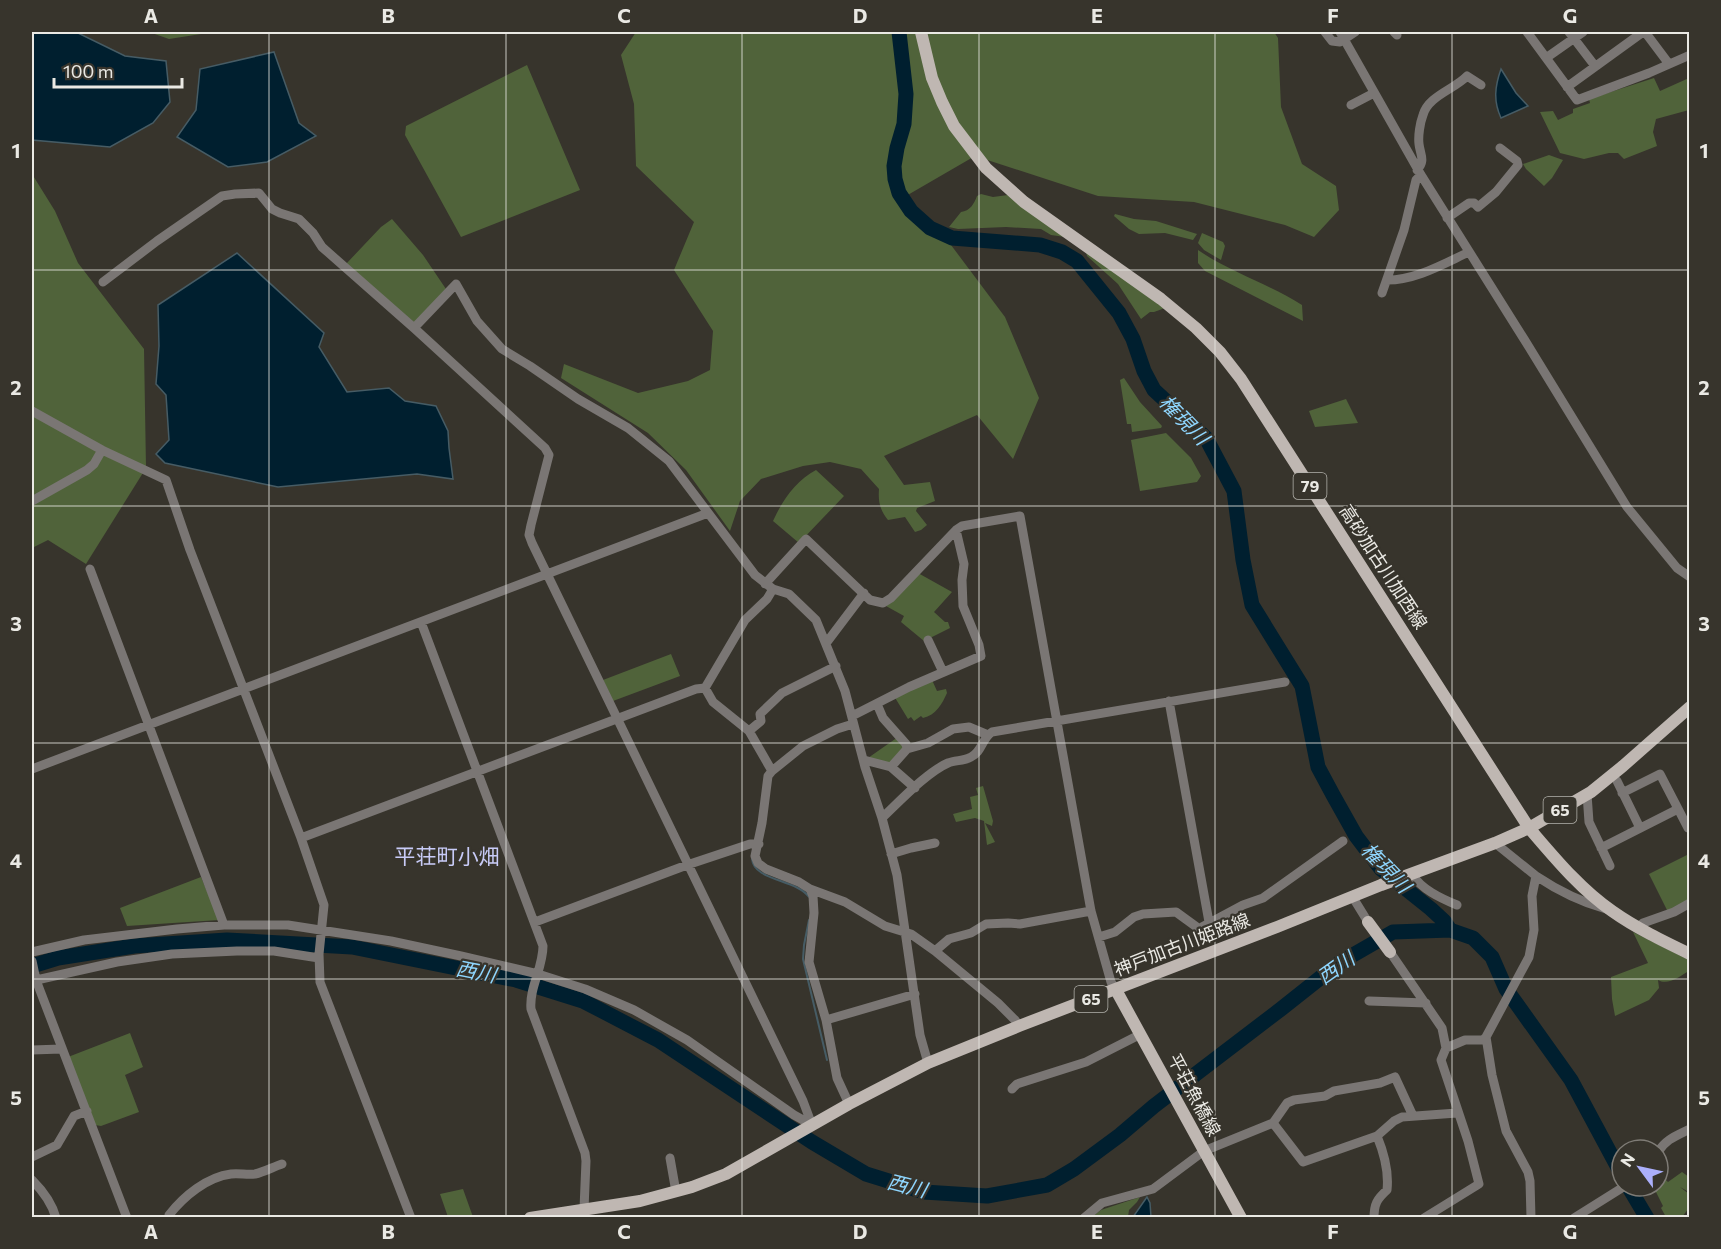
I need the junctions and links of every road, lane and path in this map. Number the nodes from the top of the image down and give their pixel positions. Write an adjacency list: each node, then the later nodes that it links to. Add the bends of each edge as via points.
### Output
1 (921, 32): 64 (main road, 高砂加古川加西線 / 79, via 942,102 954,126 986,168 1024,202 1161,299 1220,352 1241,379)
2 (1325, 32): 8 (street, via 1332,41 1340,42)
3 (1355, 32): 8 (street)
4 (1527, 32): 10 (street)
5 (1583, 32): 7 (street)
6 (1644, 32): 11 (street); 12 (street)
7 (1572, 35): 10 (street); 12 (street)
8 (1342, 36): 15 (street)
9 (1689, 55): 11 (street)
10 (1546, 58): 14 (street)
11 (1669, 64): 14 (street, via 1577,100)
12 (1595, 66): 14 (street)
13 (1481, 85): 18 (street, via 1467,76 1446,90 1423,114)
14 (1567, 87)
15 (1374, 93): 16 (street); 18 (street)
16 (1351, 105)
17 (1500, 148): 19 (street, via 1518,165 1478,207 1469,203)
18 (1419, 172): 19 (street); 21 (street)
19 (1448, 218): 20 (street)
20 (1469, 252): 21 (street, via 1428,271); 32 (street, via 1626,507)
21 (1388, 280): 23 (street)
22 (103, 282): 24 (street, via 222,196 259,193 272,209 299,219 322,247)
23 (1382, 293)
24 (414, 328): 28 (street, via 456,284 477,321 502,349 628,428 669,461); 31 (street, via 549,455 529,535)
25 (32, 411): 26 (street)
26 (102, 450): 27 (street, via 87,470); 42 (street, via 166,480)
27 (34, 496)
28 (708, 513): 31 (street); 33 (street, via 755,575)
29 (956, 530): 34 (street, via 891,598 883,603 874,602); 39 (street, via 964,564 963,606 981,654); 48 (street, via 973,523 1020,516)
30 (90, 569): 49 (street)
31 (547, 574): 35 (street); 46 (street)
32 (1689, 577)
33 (769, 587): 34 (street, via 806,539); 37 (street, via 789,594 807,610); 41 (street, via 766,599 745,620)
34 (864, 593): 37 (street)
35 (421, 622): 42 (street); 56 (street)
36 (928, 640): 39 (street)
37 (826, 642): 38 (street)
38 (836, 666): 47 (street); 50 (street, via 782,693)
39 (943, 672): 44 (street)
40 (1285, 682): 43 (street)
41 (705, 688): 46 (street); 50 (street, via 712,702)
42 (244, 690): 49 (street); 67 (street)
43 (1169, 702): 48 (street); 85 (street)
44 (877, 704): 47 (street); 52 (street)
45 (1689, 707): 61 (main road, 神戸加古川姫路線 / 65)
46 (617, 720): 56 (street); 74 (street)
47 (853, 720): 53 (street); 57 (street, via 803,746)
48 (1057, 721): 51 (street); 83 (street)
49 (149, 724): 55 (street); 87 (street)
50 (749, 731): 57 (street)
51 (988, 735): 52 (street, via 962,727); 59 (street, via 971,758 948,763)
52 (907, 749): 54 (street)
53 (864, 760): 54 (street); 63 (street)
54 (891, 767): 59 (street)
55 (32, 769)
56 (477, 771): 67 (street); 84 (street)
57 (772, 771): 71 (street, via 765,792)
58 (1617, 781): 60 (street)
59 (915, 788): 63 (street)
60 (1622, 793): 62 (street, via 1660,774); 65 (street)
61 (1587, 794): 64 (main road, 神戸加古川姫路線 / 65); 72 (street, via 1588,822)
62 (1678, 809): 65 (street); 66 (street)
63 (882, 818): 73 (street)
64 (1530, 828): 70 (main road, 神戸加古川姫路線 / 65); 82 (main road, 高砂加古川加西線 / 79, via 1566,870)
65 (1640, 828): 72 (street)
66 (1688, 828)
67 (302, 838): 89 (street, via 324,905)
68 (1343, 841): 85 (street, via 1263,898)
69 (935, 843): 73 (street)
70 (1496, 843): 76 (main road, 神戸加古川姫路線 / 65); 77 (street)
71 (759, 844): 74 (street); 78 (street, via 755,856 758,863)
72 (1601, 848): 75 (street)
73 (891, 854): 90 (street)
74 (687, 865): 84 (street); 118 (street, via 803,1101)
75 (1610, 866)
76 (1410, 874): 79 (main road, 神戸加古川姫路線 / 65); 81 (street, via 1417,883)
77 (1536, 876): 82 (street, via 1571,896); 107 (street, via 1529,957)
78 (810, 889): 90 (street, via 845,902 885,926); 104 (street, via 814,913 808,962)
79 (1352, 896): 86 (street); 100 (main road, 神戸加古川姫路線 / 65)
80 (1689, 903): 88 (street)
81 (1457, 905)
82 (1610, 910): 88 (main road, 高砂加古川加西線 / 79)
83 (1091, 911): 91 (street); 93 (street, via 1020,924 986,924 949,939)
84 (535, 922): 98 (street, via 543,946)
85 (1209, 922): 91 (street, via 1198,928 1176,912 1143,914)
86 (1369, 924): 92 (main road)
87 (224, 925): 89 (street, via 288,925); 94 (street, via 84,940)
88 (1638, 927): 95 (main road, 高砂加古川加西線 / 79)
89 (322, 930): 96 (street); 98 (street)
90 (905, 931): 93 (street); 101 (street)
91 (1099, 937): 100 (street)
92 (1389, 950): 103 (street)
93 (935, 951): 105 (street, via 1008,1012)
94 (32, 952)
95 (1689, 954)
96 (319, 956): 99 (street, via 274,951 172,954); 133 (street, via 320,982)
97 (32, 961): 99 (street)
98 (538, 974): 118 (street, via 634,1010 687,1040); 129 (street, via 531,997 532,1015 585,1153)
99 (34, 981): 109 (street)
100 (1116, 990): 105 (main road, 神戸加古川姫路線 / 65); 106 (main road, 平荘魚橋線)
101 (915, 994): 104 (street); 111 (street)
102 (1369, 1000): 103 (street)
103 (1426, 1003): 108 (street, via 1442,1028)
104 (826, 1020): 113 (street, via 837,1078)
105 (1019, 1026): 111 (main road, 神戸加古川姫路線 / 65)
106 (1141, 1034): 112 (street, via 1086,1062); 122 (main road, 平荘魚橋線)
107 (1486, 1037): 108 (street); 139 (street, via 1506,1131 1528,1172)
108 (1446, 1048): 115 (street, via 1441,1060)
109 (62, 1049): 110 (street); 114 (street)
110 (32, 1050)
111 (928, 1063): 113 (main road, 神戸加古川姫路線 / 65)
112 (1011, 1089)
113 (849, 1104): 118 (main road, 神戸加古川姫路線 / 65)
114 (87, 1111): 123 (street, via 74,1116 57,1145); 132 (street)
115 (1457, 1113): 116 (street); 138 (street, via 1479,1184)
116 (1413, 1116): 117 (street, via 1395,1077 1365,1087 1294,1100 1287,1103); 120 (street, via 1394,1121)
117 (1273, 1123): 120 (street, via 1303,1162); 122 (street)
118 (810, 1126): 127 (main road, 神戸加古川姫路線 / 65, via 726,1174)
119 (1689, 1129): 121 (street)
120 (1377, 1136): 137 (street, via 1388,1190 1374,1205)
121 (1670, 1138)
122 (1204, 1151): 135 (street, via 1153,1189 1102,1203); 136 (main road, 平荘魚橋線)
123 (32, 1157)
124 (670, 1158): 127 (street)
125 (282, 1164): 130 (street, via 206,1183 184,1198)
126 (32, 1180): 131 (street)
127 (676, 1192): 129 (main road, 神戸加古川姫路線 / 65)
128 (1610, 1195): 140 (street)
129 (584, 1209): 134 (main road, 神戸加古川姫路線 / 65)
130 (169, 1217)
131 (56, 1218)
132 (127, 1218)
133 (411, 1218)
134 (530, 1218)
135 (1084, 1218)
136 (1241, 1218)
137 (1374, 1218)
138 (1424, 1218)
139 (1532, 1218)
140 (1575, 1218)

